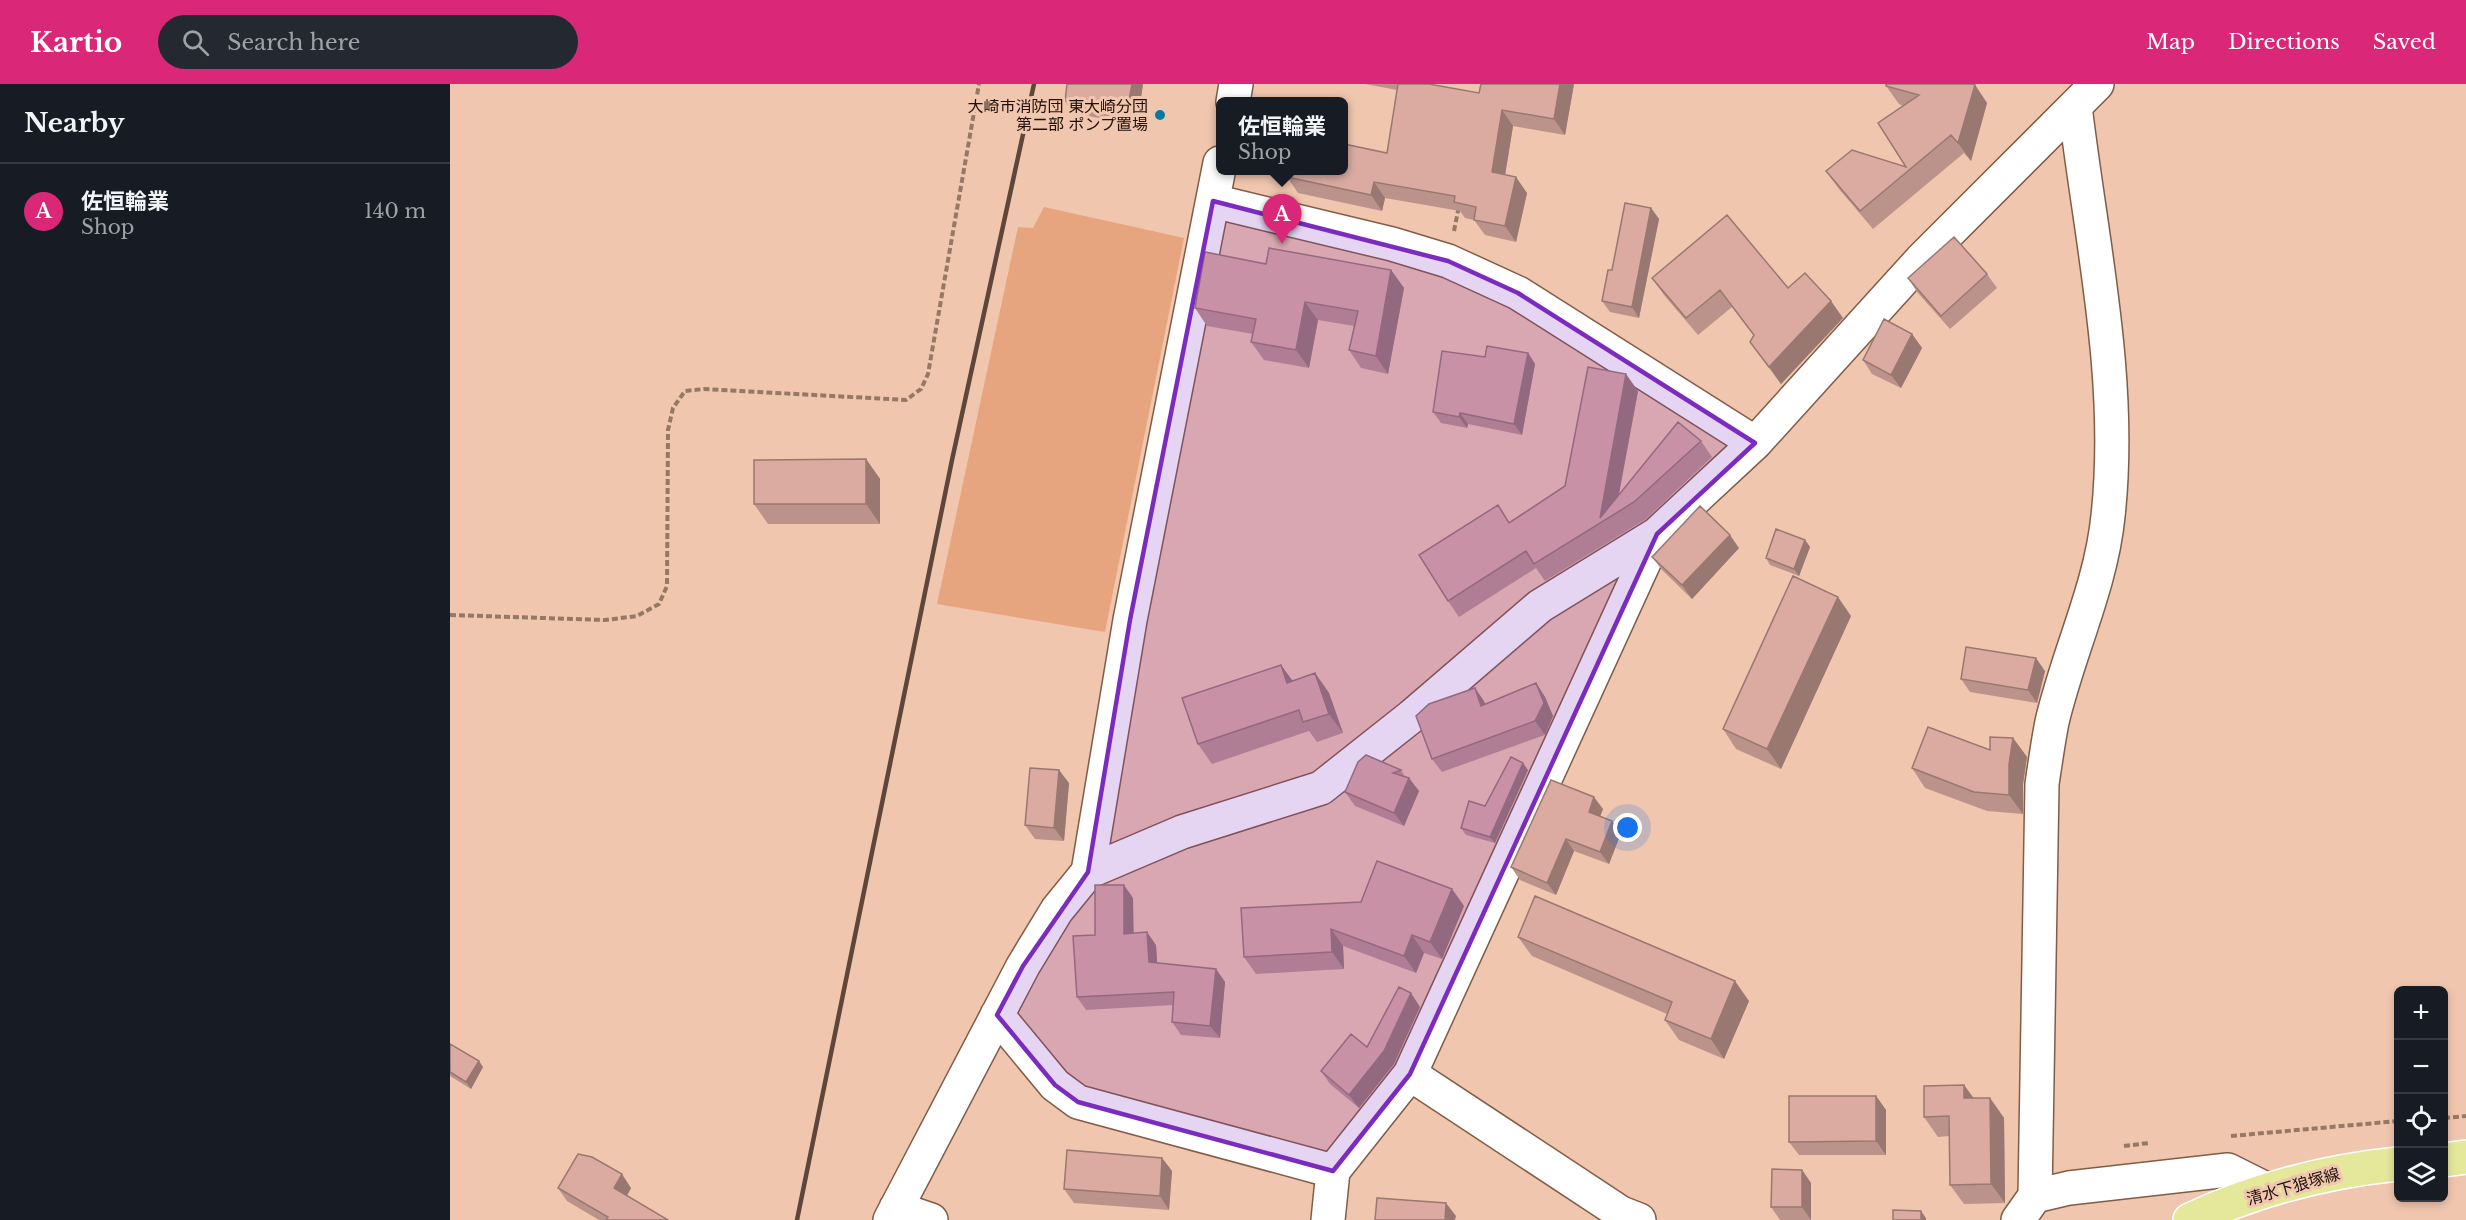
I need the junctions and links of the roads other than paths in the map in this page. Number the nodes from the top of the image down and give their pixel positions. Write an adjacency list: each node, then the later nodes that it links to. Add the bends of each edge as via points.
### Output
1 (2086, 95): 4 (street, via 1921,260); 14 (street, via 2109,360 2112,427 2108,517 2098,567 2052,722 2042,784)
2 (1218, 175): 3 (street)
3 (1213, 201): 4 (street, via 1448,261 1518,293); 6 (street, via 1130,620)
4 (1755, 444): 5 (street)
5 (1657, 534): 6 (street, via 1540,606 1321,788 1182,832); 8 (street)
6 (1088, 872): 7 (street, via 1057,910)
7 (998, 1015): 12 (street, via 1055,1085 1078,1102); 15 (street)
8 (1410, 1074): 12 (street); 18 (street, via 1621,1214)
9 (2466, 1157): 10 (main road)
10 (2448, 1159)
11 (2394, 1164): 13 (main road, 清水下狼塚線, via 2358,1168)
12 (1333, 1171): 17 (street)
13 (2268, 1190): 14 (street, via 2228,1170 2069,1188); 19 (main road, 清水下狼塚線)
14 (2027, 1208)
15 (893, 1214): 16 (street)
16 (931, 1220)
17 (1328, 1220)
18 (1639, 1220)
19 (2190, 1220)

